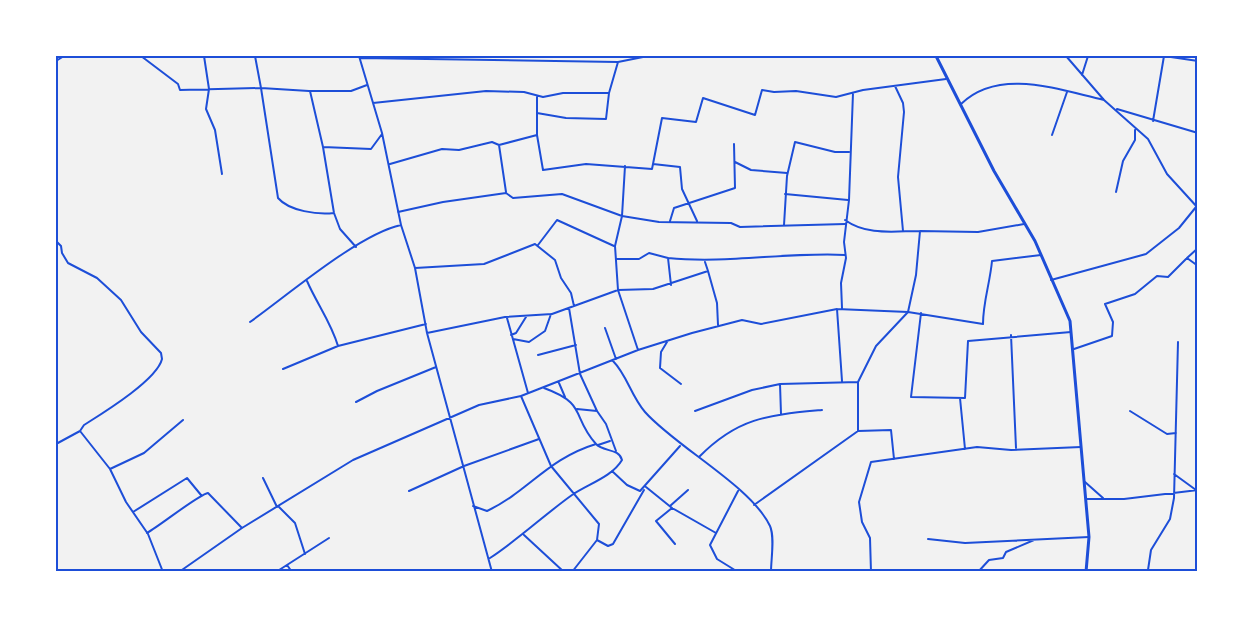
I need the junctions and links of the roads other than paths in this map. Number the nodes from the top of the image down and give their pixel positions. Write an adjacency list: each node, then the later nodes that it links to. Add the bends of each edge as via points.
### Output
1 (64, 56): 13 (street)
2 (141, 56): 21 (street, via 178,84 180,90)
3 (204, 56): 21 (street)
4 (255, 56): 20 (street)
5 (567, 56): 12 (street)
6 (698, 56): 15 (street, via 643,57)
7 (936, 56): 17 (street)
8 (1066, 56): 16 (street)
9 (1088, 56): 16 (street)
10 (359, 57): 11 (street); 18 (street)
11 (468, 57): 12 (street)
12 (567, 60): 15 (street)
13 (56, 61)
14 (1197, 61): 32 (street, via 1164,56)
15 (618, 62): 24 (street)
16 (1082, 75): 27 (street)
17 (947, 78): 19 (street); 29 (street)
18 (367, 85): 22 (street, via 351,92); 28 (street)
19 (895, 86): 25 (street); 63 (street, via 904,112 898,177)
20 (261, 88): 21 (street); 22 (street); 55 (street, via 278,198 320,215)
21 (209, 89): 47 (street, via 205,104 215,130)
22 (310, 91): 40 (street)
23 (1067, 92): 27 (street); 29 (street, via 1033,84 1002,85 975,93); 37 (street)
24 (609, 93): 26 (street); 31 (street, via 606,119)
25 (853, 93): 41 (street); 43 (street, via 829,97 796,90 762,90 755,115 703,98 696,122 662,118)
26 (537, 96): 28 (street, via 486,91); 31 (street)
27 (1104, 100): 30 (street)
28 (372, 103): 34 (street)
29 (961, 105): 60 (street)
30 (1114, 108): 32 (street); 33 (street)
31 (537, 113): 36 (street)
32 (1153, 121): 35 (street)
33 (1135, 130): 48 (street); 53 (street, via 1153,146 1167,174)
34 (382, 133): 40 (street, via 372,149); 44 (street)
35 (1197, 133)
36 (537, 135): 39 (street); 45 (street, via 543,170 586,164)
37 (1052, 135)
38 (734, 144): 42 (street)
39 (499, 145): 44 (street, via 492,142 459,150 442,149); 49 (street)
40 (323, 147): 55 (street)
41 (849, 152): 46 (street, via 795,142); 51 (street)
42 (735, 162): 46 (street, via 751,170); 52 (street, via 735,188)
43 (653, 164): 45 (street, via 652,169); 52 (street, via 680,167)
44 (390, 165): 54 (street)
45 (625, 166): 56 (street)
46 (788, 173): 50 (street)
47 (222, 174)
48 (1116, 192)
49 (506, 193): 54 (street); 56 (street, via 513,198 562,194)
50 (785, 194): 51 (street); 62 (street)
51 (849, 200): 59 (street)
52 (688, 204): 57 (street); 58 (street, via 674,208)
53 (1197, 207): 79 (street, via 1179,228 1146,254)
54 (398, 212): 61 (street)
55 (334, 213): 68 (street, via 340,229)
56 (622, 216): 58 (street); 67 (street)
57 (697, 221): 58 (street); 62 (street, via 740,227)
58 (670, 222)
59 (845, 222): 62 (street); 63 (street, via 862,230); 70 (street)
60 (1024, 224): 64 (street, via 978,232); 71 (street)
61 (401, 225): 68 (street, via 387,228); 77 (street)
62 (784, 225)
63 (903, 231): 64 (street)
64 (920, 231): 87 (street)
65 (56, 241): 131 (street, via 68,263 87,272 121,300 162,359 151,375 123,400)
66 (538, 245): 67 (street, via 557,220); 77 (street, via 528,245 484,264); 83 (street, via 555,260)
67 (615, 246): 74 (street)
68 (356, 247): 80 (street)
69 (1197, 248): 73 (street)
70 (846, 255): 75 (street); 86 (street)
71 (1041, 255): 79 (street); 89 (street, via 992,261 983,324)
72 (668, 258): 74 (street, via 649,253 639,259); 75 (street); 81 (street)
73 (1187, 258): 76 (street); 105 (street, via 1168,277 1157,276 1135,294 1105,304 1113,321 1112,336)
74 (616, 259): 82 (street)
75 (705, 262): 78 (street)
76 (1197, 266)
77 (415, 268): 93 (street)
78 (708, 271): 81 (street); 94 (street, via 717,303)
79 (1051, 280): 96 (street, via 1070,321)
80 (307, 281): 92 (street); 104 (street, via 330,320)
81 (671, 285): 82 (street)
82 (618, 290): 83 (street); 106 (street)
83 (574, 306): 84 (street)
84 (569, 308): 88 (street); 103 (street)
85 (837, 309): 86 (street); 94 (street, via 761,324 742,320); 112 (street)
86 (842, 309): 87 (street)
87 (908, 312): 89 (street); 114 (street, via 876,346)
88 (551, 314): 90 (street); 100 (street, via 546,331 529,342)
89 (921, 314): 121 (street, via 910,397)
90 (528, 316): 91 (street); 98 (street)
91 (507, 317): 97 (street); 98 (street)
92 (250, 322)
93 (426, 324): 97 (street); 104 (street)
94 (718, 326): 101 (street)
95 (605, 328): 108 (street)
96 (1071, 332): 99 (street); 105 (street)
97 (428, 333): 109 (street)
98 (511, 335): 100 (street)
99 (1011, 335): 121 (street, via 968,341 965,398); 140 (street)
100 (513, 339): 118 (street)
101 (667, 342): 106 (street); 115 (street, via 661,352 660,368)
102 (1178, 342): 133 (street)
103 (576, 345): 107 (street); 111 (street)
104 (338, 346): 110 (street)
105 (1074, 349): 139 (street)
106 (638, 350): 108 (street)
107 (538, 355)
108 (615, 361): 111 (street); 138 (street, via 645,412)
109 (436, 367): 122 (street); 129 (street)
110 (283, 369)
111 (580, 374): 113 (street); 125 (street)
112 (842, 381): 114 (street); 116 (street)
113 (559, 382): 117 (street); 120 (street)
114 (858, 382): 132 (street)
115 (681, 384)
116 (780, 384): 126 (street); 128 (street)
117 (542, 388): 118 (street); 120 (street)
118 (528, 393): 119 (street)
119 (521, 396): 129 (street); 134 (street)
120 (565, 397): 123 (street)
121 (960, 398): 141 (street)
122 (356, 402)
123 (577, 409): 125 (street); 137 (street)
124 (822, 410): 128 (street)
125 (597, 411): 135 (street, via 606,424)
126 (694, 411)
127 (1130, 411): 133 (street, via 1167,434)
128 (781, 414): 143 (street, via 731,429)
129 (451, 416): 145 (street); 164 (street, via 339,466)
130 (183, 420): 147 (street, via 144,453)
131 (80, 431): 136 (street); 147 (street)
132 (858, 431): 144 (street, via 891,430); 162 (street)
133 (1176, 433): 149 (street)
134 (538, 440): 145 (street); 146 (street)
135 (610, 441): 137 (street); 142 (street)
136 (56, 444)
137 (597, 445): 142 (street); 146 (street, via 575,450)
138 (681, 445): 143 (street); 152 (street)
139 (1081, 447): 140 (street); 151 (street)
140 (1016, 448): 141 (street)
141 (965, 449): 144 (street)
142 (616, 453): 148 (street, via 622,460)
143 (699, 457): 154 (street)
144 (894, 459): 191 (street, via 871,462 861,491 862,522 872,552)
145 (464, 466): 155 (street); 163 (street)
146 (551, 466): 159 (street); 163 (street, via 534,476 511,500 487,511)
147 (110, 469): 166 (street)
148 (612, 471): 152 (street, via 627,485 637,490); 159 (street)
149 (1174, 474): 156 (street); 157 (street)
150 (262, 478): 164 (street)
151 (1084, 481): 160 (street); 161 (street)
152 (645, 488): 165 (street); 175 (street, via 613,544 608,546)
153 (688, 490): 165 (street)
154 (738, 490): 162 (street); 168 (street)
155 (409, 491)
156 (1197, 491): 157 (street)
157 (1174, 493): 160 (street); 194 (street, via 1170,519 1153,543 1148,570)
158 (201, 495): 166 (street, via 187,478); 167 (street, via 212,495); 169 (street)
159 (572, 495): 170 (street); 175 (street, via 598,521)
160 (1103, 498): 161 (street)
161 (1086, 499): 171 (street)
162 (754, 505): 188 (street, via 771,527)
163 (473, 506): 178 (street)
164 (278, 507): 167 (street); 177 (street, via 295,523)
165 (671, 507): 168 (street); 176 (street, via 656,521)
166 (133, 512): 169 (street)
167 (242, 528): 181 (street)
168 (716, 532): 187 (street, via 710,545 713,555)
169 (147, 533): 180 (street)
170 (524, 536): 178 (street); 185 (street)
171 (1089, 537): 174 (street); 193 (street)
172 (329, 538): 177 (street)
173 (928, 538): 174 (street, via 966,543)
174 (1036, 539): 192 (street, via 1006,552 1003,558 988,560)
175 (597, 540): 186 (street)
176 (675, 544)
177 (305, 554): 179 (street)
178 (490, 558): 184 (street)
179 (287, 565): 182 (street); 183 (street)
180 (162, 572)
181 (179, 572)
182 (276, 572)
183 (292, 572)
184 (492, 572)
185 (564, 572)
186 (572, 572)
187 (738, 572)
188 (771, 572)
189 (825, 572): 190 (street)
190 (829, 572)
191 (871, 572)
192 (978, 572)
193 (1086, 572)
194 (1142, 572)

